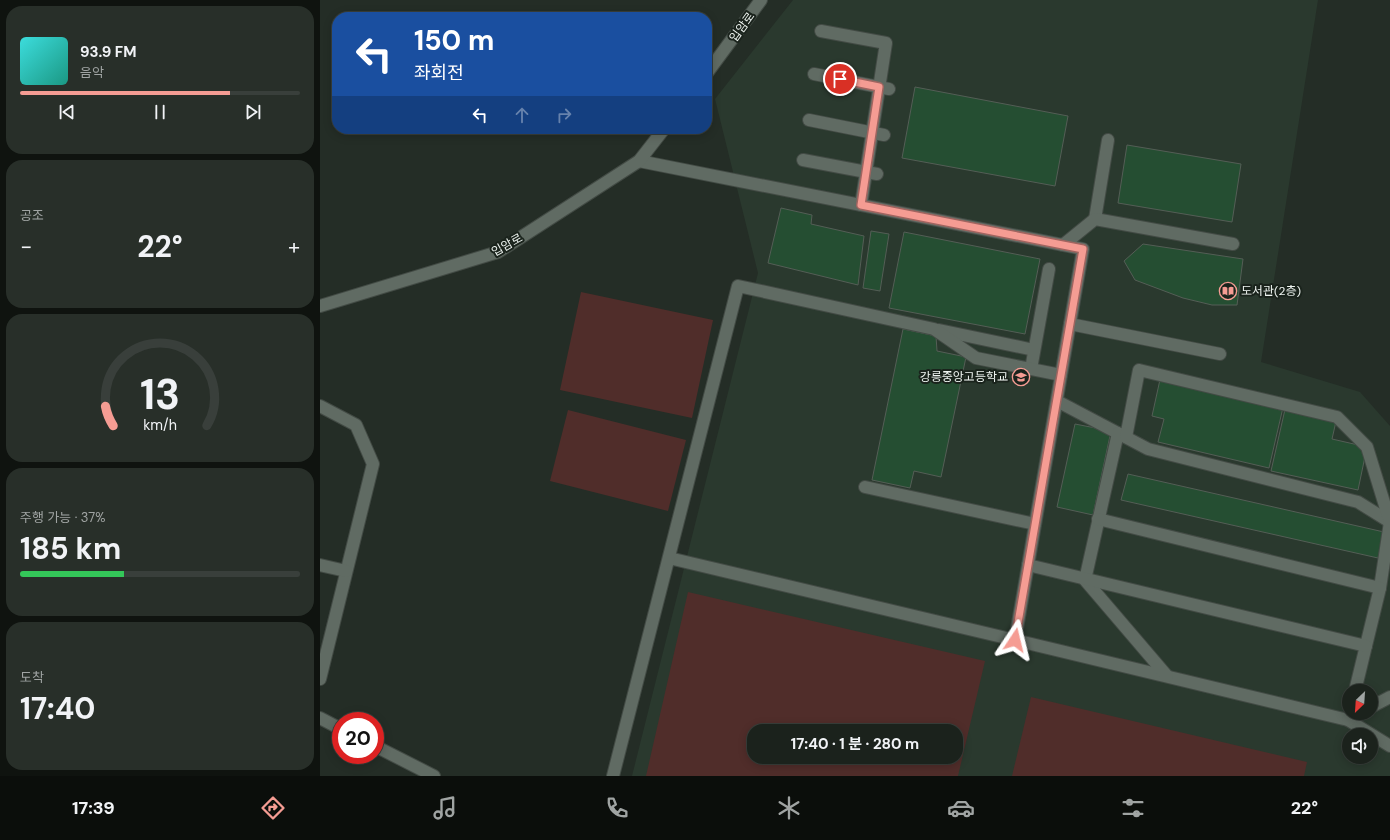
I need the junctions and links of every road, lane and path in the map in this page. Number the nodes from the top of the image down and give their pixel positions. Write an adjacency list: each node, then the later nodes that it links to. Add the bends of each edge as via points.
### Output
1 (761, 0): 3 (street, 입암로)
2 (821, 31): 5 (street, via 886,43)
3 (712, 66)
4 (814, 74): 5 (street)
5 (884, 88): 8 (street)
6 (809, 120): 8 (street)
7 (660, 134): 11 (street, 입암로)
8 (878, 134): 12 (street)
9 (1108, 140): 14 (street)
10 (803, 160): 12 (street)
11 (639, 161): 13 (street); 18 (street, 입암로, via 498,252)
12 (872, 173): 13 (street)
13 (861, 205): 16 (street)
14 (1095, 220): 15 (street); 16 (street)
15 (1233, 244)
16 (1063, 245): 19 (street, via 1083,249)
17 (1048, 269): 21 (street)
18 (320, 306)
19 (1070, 324): 22 (street); 24 (street)
20 (934, 328): 21 (street); 23 (street, via 976,358); 32 (street, via 738,286)
21 (1034, 350): 23 (street)
22 (1220, 354)
23 (1031, 369): 24 (street)
24 (1061, 375): 25 (street)
25 (1057, 401): 27 (street); 31 (street)
26 (320, 406): 35 (street, via 356,425 373,464)
27 (1122, 435): 29 (street); 30 (street, via 1148,449 1358,502); 30 (street, via 1139,370 1337,417 1367,447)
28 (865, 487): 31 (street)
29 (1098, 519): 36 (street); 37 (street)
30 (1390, 522): 37 (street)
31 (1035, 524): 34 (street)
32 (669, 558): 38 (street); 52 (street)
33 (320, 565): 35 (street)
34 (1028, 565): 36 (street); 38 (street)
35 (346, 571): 41 (street)
36 (1085, 580): 39 (street); 40 (street)
37 (1380, 588): 39 (street)
38 (1015, 640): 40 (street)
39 (1366, 646): 42 (street)
40 (1167, 676): 45 (street)
41 (320, 679)
42 (1357, 684)
43 (1390, 696): 44 (street)
44 (1378, 703)
45 (1342, 715)
46 (320, 718): 48 (street)
47 (1354, 720): 49 (street)
48 (332, 724)
49 (1390, 746)
50 (384, 751): 51 (street)
51 (434, 776)
52 (613, 776)

